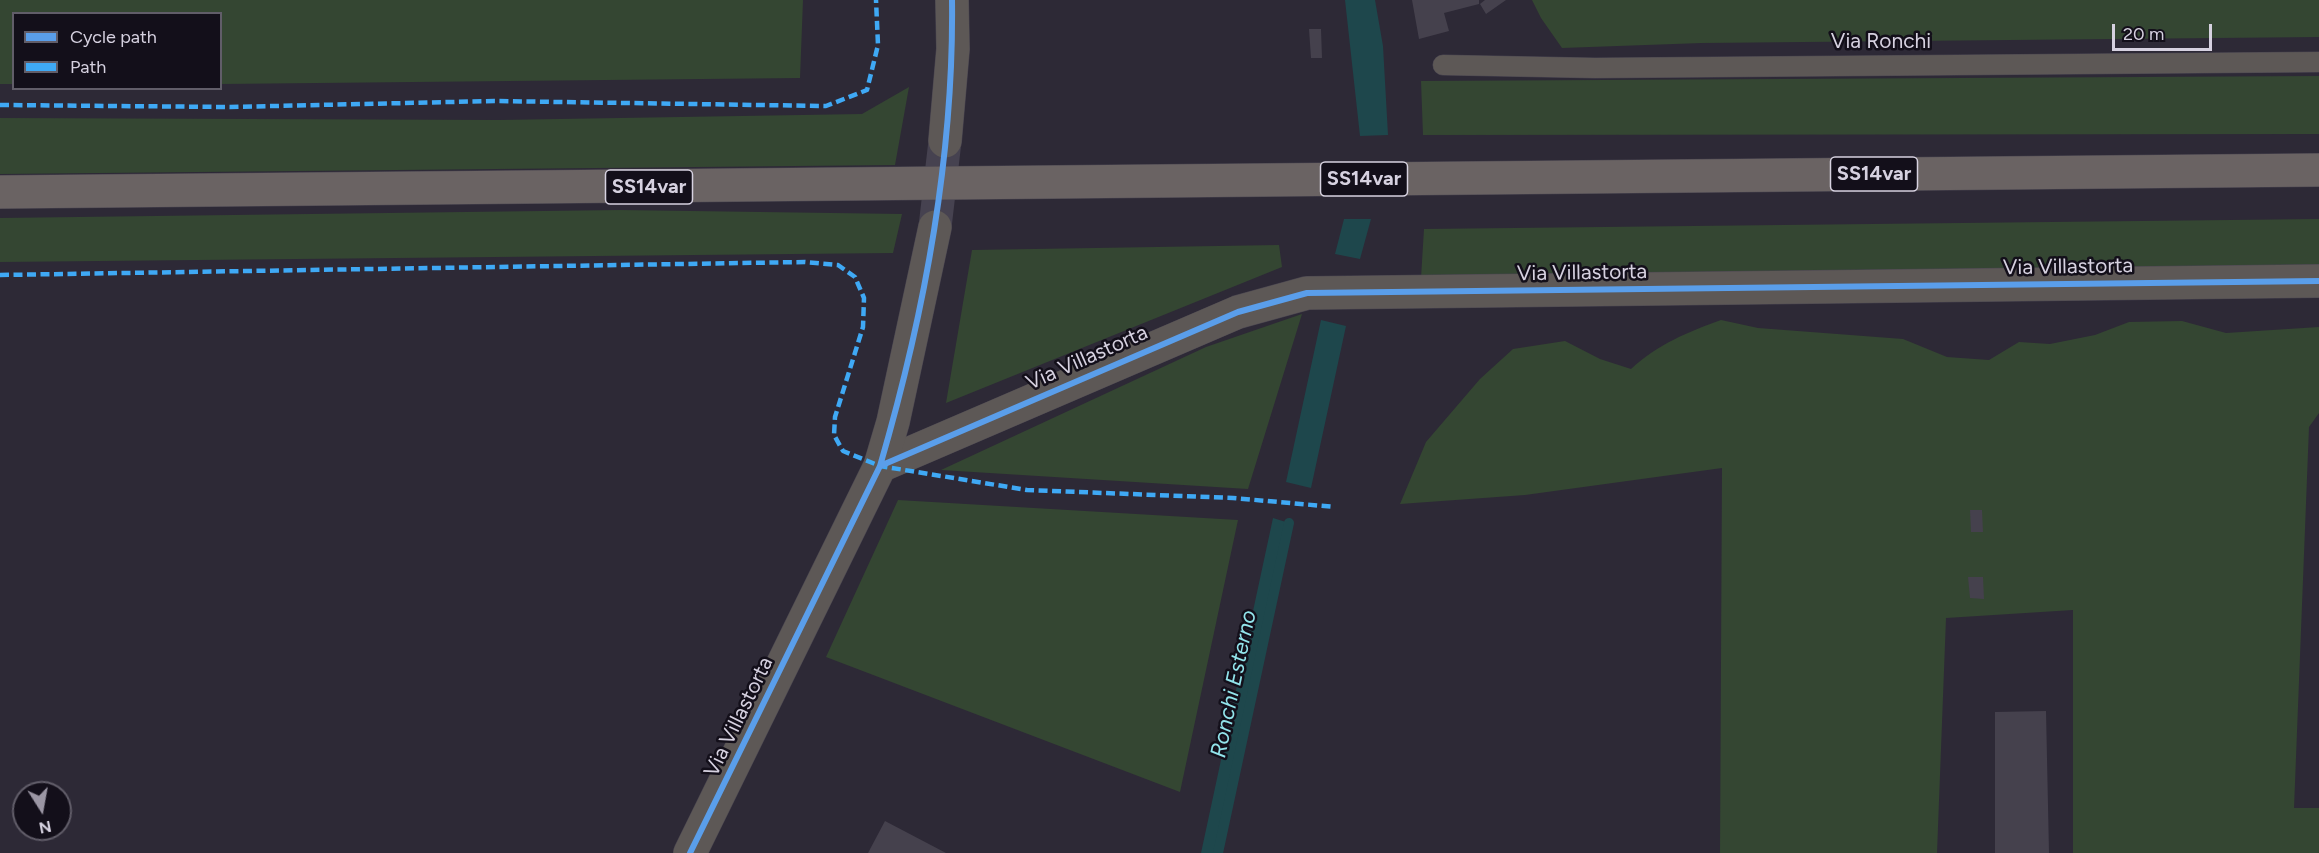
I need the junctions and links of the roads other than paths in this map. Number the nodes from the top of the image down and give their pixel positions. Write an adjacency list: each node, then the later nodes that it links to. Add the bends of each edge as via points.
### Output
1 (952, 0): 4 (street)
2 (2319, 62): 3 (lane, Via Ronchi, via 1607,68)
3 (1443, 65)
4 (945, 141)
5 (2319, 170): 6 (highway, SS14var)
6 (0, 192)
7 (935, 227): 9 (street, Via Villastorta)
8 (2319, 281): 9 (street, Via Villastorta, via 1307,293 1228,316)
9 (880, 466): 10 (street, Via Villastorta)
10 (690, 853)

